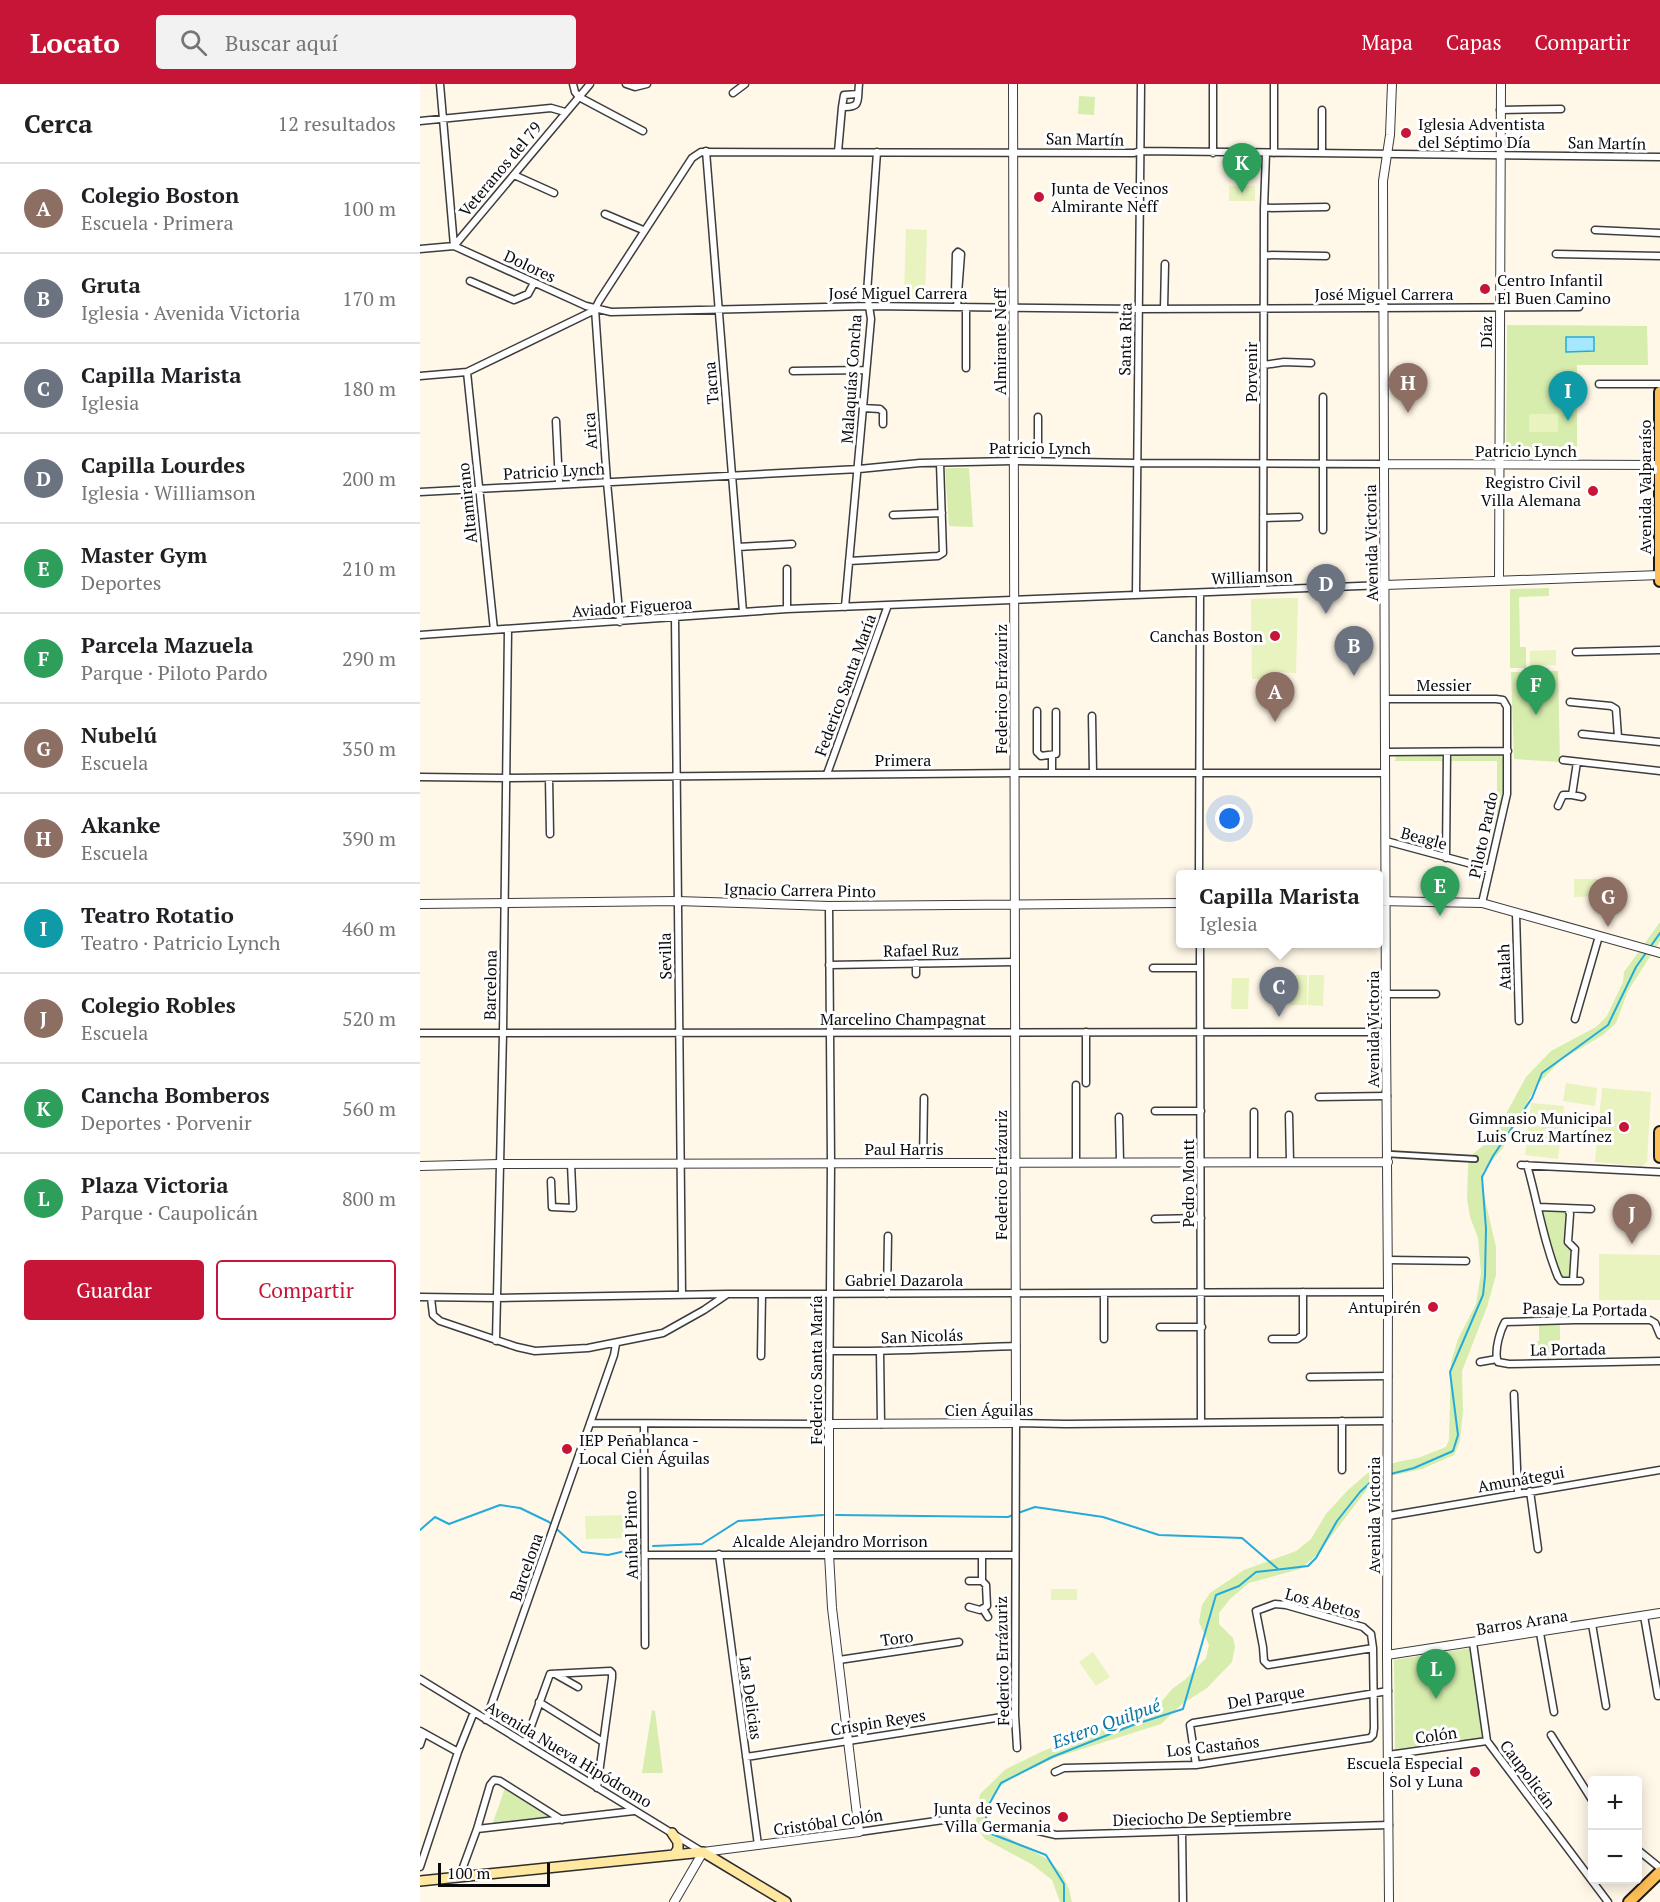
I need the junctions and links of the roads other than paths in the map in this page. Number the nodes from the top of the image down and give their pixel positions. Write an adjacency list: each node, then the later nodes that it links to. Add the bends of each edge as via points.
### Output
1 (447, 84): 13 (street)
2 (573, 84): 17 (street)
3 (590, 84): 17 (street, Veteranos del 79)
4 (626, 84): 5 (street)
5 (646, 84)
6 (745, 84): 15 (street)
7 (859, 84): 16 (street)
8 (1013, 84): 30 (street, Almirante Neff)
9 (1141, 84): 27 (street, Santa Rita)
10 (1213, 84): 31 (street)
11 (1392, 84): 35 (street, Avenida Victoria)
12 (1501, 84): 21 (street, Díaz)
13 (440, 85): 23 (street)
14 (1274, 85): 33 (street)
15 (733, 93)
16 (858, 94): 18 (street, via 854,107); 18 (street, via 844,95)
17 (579, 97): 22 (street, Veteranos del 79); 25 (street)
18 (842, 107): 28 (street)
19 (1561, 109): 21 (street)
20 (1322, 110): 34 (street)
21 (1500, 110): 36 (street, Díaz)
22 (565, 112): 23 (street, via 551,108); 38 (street, Veteranos del 79)
23 (442, 119): 24 (street); 46 (street)
24 (420, 121)
25 (644, 131)
26 (706, 151): 28 (street, San Martín); 43 (street, via 692,158); 60 (street, Tacna)
27 (1140, 151): 30 (street, San Martín); 31 (street, San Martín); 65 (street, Santa Rita)
28 (838, 152): 29 (street, San Martín)
29 (877, 152): 30 (street, San Martín); 56 (street, Malaquías Concha)
30 (1014, 152): 58 (street, Almirante Neff)
31 (1213, 153): 32 (street, San Martín)
32 (1266, 153): 33 (street, San Martín); 41 (street, Porvenir)
33 (1274, 153): 34 (street, San Martín)
34 (1322, 153): 35 (street, San Martín)
35 (1387, 153): 36 (street, San Martín); 62 (street, Avenida Victoria, via 1383,182)
36 (1501, 155): 37 (street, San Martín); 63 (street, Díaz)
37 (1660, 157)
38 (514, 175): 39 (street); 46 (street, Veteranos del 79)
39 (554, 194)
40 (1326, 207): 41 (street)
41 (1264, 208): 49 (street, Porvenir)
42 (605, 214): 43 (street)
43 (643, 230): 64 (street)
44 (1595, 230): 45 (street)
45 (1660, 233)
46 (454, 246): 47 (street); 54 (street, Dolores)
47 (420, 249)
48 (1556, 254): 51 (street)
49 (1264, 255): 50 (street); 61 (street, Porvenir)
50 (1326, 256)
51 (1660, 256)
52 (1165, 264): 66 (street)
53 (470, 281): 54 (street, via 514,300 528,294)
54 (534, 283): 64 (street, Dolores)
55 (957, 303): 55 (street, via 959,293 959,252 956,254); 56 (street, José Miguel Carrera); 57 (street, José Miguel Carrera)
56 (869, 306): 60 (street, José Miguel Carrera); 70 (street, Malaquías Concha)
57 (966, 307): 58 (street, José Miguel Carrera); 69 (street)
58 (1014, 307): 65 (street, José Miguel Carrera); 82 (street, Almirante Neff)
59 (1579, 307): 63 (street, José Miguel Carrera)
60 (717, 308): 64 (street, José Miguel Carrera, via 611,312); 92 (street, Tacna)
61 (1264, 308): 62 (street, José Miguel Carrera); 66 (street, José Miguel Carrera); 68 (street, Porvenir)
62 (1383, 308): 63 (street, José Miguel Carrera); 88 (street, Avenida Victoria)
63 (1499, 308): 89 (street, Díaz)
64 (595, 309): 72 (street); 93 (street, Arica)
65 (1139, 309): 66 (street, José Miguel Carrera); 85 (street, Santa Rita)
66 (1164, 309)
67 (1311, 363): 68 (street)
68 (1264, 365): 86 (street, Porvenir)
69 (966, 368)
70 (866, 370): 71 (street); 78 (street, Malaquías Concha)
71 (793, 371)
72 (467, 372): 73 (street); 95 (street, Altamirano)
73 (420, 376)
74 (1599, 384): 75 (street)
75 (1660, 384)
76 (1660, 392): 90 (main road, Avenida Valparaíso)
77 (1323, 397): 87 (street)
78 (863, 408): 81 (street, via 880,409); 91 (street, Malaquías Concha)
79 (1038, 417): 83 (street)
80 (555, 421): 94 (street)
81 (883, 424)
82 (1013, 461): 83 (street, Patricio Lynch); 84 (street, Patricio Lynch); 113 (street, Almirante Neff)
83 (1038, 461): 85 (street, Patricio Lynch)
84 (940, 463): 91 (street, Patricio Lynch); 97 (street)
85 (1137, 463): 86 (street, Patricio Lynch); 112 (street, Santa Rita)
86 (1263, 463): 87 (street, Patricio Lynch); 99 (street, Porvenir)
87 (1323, 464): 88 (street, Patricio Lynch); 101 (street)
88 (1383, 464): 89 (street, Patricio Lynch); 109 (street, Avenida Victoria)
89 (1499, 464): 90 (street, Patricio Lynch); 107 (street, Díaz)
90 (1660, 465): 106 (main road, Avenida Valparaíso)
91 (859, 469): 92 (street, Patricio Lynch); 104 (street, Malaquías Concha)
92 (733, 475): 93 (street, Patricio Lynch); 103 (street, Tacna)
93 (607, 482): 94 (street, Patricio Lynch); 119 (street, Arica)
94 (559, 484): 95 (street, Patricio Lynch)
95 (479, 488): 96 (street, Patricio Lynch); 120 (street, Altamirano)
96 (420, 492)
97 (942, 513): 98 (street); 104 (street, via 943,553 938,556)
98 (893, 515)
99 (1263, 518): 100 (street); 110 (street, Porvenir)
100 (1299, 518)
101 (1323, 530)
102 (792, 544): 103 (street)
103 (738, 546): 117 (street, Tacna)
104 (849, 561): 115 (street, Malaquías Concha)
105 (787, 569): 116 (street)
106 (1660, 575): 107 (street, Williamson); 108 (main road, Avenida Valparaíso)
107 (1499, 581): 109 (street, Williamson)
108 (1660, 581)
109 (1385, 585): 110 (street, Williamson); 125 (street, Avenida Victoria)
110 (1263, 590): 111 (street, Williamson)
111 (1200, 593): 112 (street, Williamson); 144 (street)
112 (1136, 594): 113 (street, Williamson)
113 (1014, 600): 114 (street, Williamson); 141 (street, Federico Errázuriz)
114 (888, 605): 115 (street, Williamson); 146 (street, Federico Santa María)
115 (845, 607): 116 (street, Aviador Figueroa)
116 (787, 609): 117 (street, Aviador Figueroa)
117 (743, 612): 118 (street, Aviador Figueroa)
118 (675, 617): 119 (street, Aviador Figueroa); 147 (street, Sevilla)
119 (620, 622): 121 (street, Aviador Figueroa)
120 (494, 630): 121 (street, Aviador Figueroa); 122 (street, Aviador Figueroa)
121 (508, 630): 149 (street, Barcelona)
122 (420, 635)
123 (1660, 650): 124 (street)
124 (1576, 652)
125 (1385, 699): 126 (street, Messier); 135 (street, Avenida Victoria)
126 (1503, 700): 134 (street, Piloto Pardo, via 1507,707)
127 (1570, 702): 132 (street, via 1616,709)
128 (1037, 711): 137 (street, via 1038,752 1041,756)
129 (1056, 712): 137 (street, via 1057,752)
130 (1092, 716): 143 (street)
131 (1582, 734): 132 (street)
132 (1618, 737): 133 (street)
133 (1660, 742)
134 (1508, 751): 136 (street); 157 (street, Piloto Pardo, via 1507,794)
135 (1385, 752): 136 (street); 145 (street, Avenida Victoria)
136 (1447, 752): 156 (street)
137 (1052, 755): 142 (street)
138 (1563, 760): 139 (street)
139 (1577, 762): 140 (street); 151 (street)
140 (1660, 771)
141 (1015, 773): 142 (street, Primera); 146 (street, Primera); 163 (street, Federico Errázuriz)
142 (1052, 773): 143 (street, Primera)
143 (1093, 773): 144 (street, Primera)
144 (1199, 773): 145 (street, Primera); 158 (street)
145 (1385, 773): 155 (street, Avenida Victoria)
146 (827, 774): 147 (street, Primera)
147 (677, 776): 150 (street, Primera); 160 (street, Sevilla)
148 (420, 777): 149 (street, Primera)
149 (506, 778): 150 (street, Primera); 162 (street, Barcelona)
150 (549, 778): 154 (street)
151 (1572, 795): 152 (street); 153 (street, via 1563,795)
152 (1582, 797)
153 (1558, 806)
154 (550, 834)
155 (1386, 841): 156 (street, Beagle); 159 (street, Avenida Victoria)
156 (1446, 858): 157 (street, Beagle)
157 (1490, 869): 165 (street, Piloto Pardo)
158 (1199, 870)
159 (1383, 887)
160 (677, 901): 162 (street, Ignacio Carrera Pinto); 167 (street, Ignacio Carrera Pinto); 189 (street, Sevilla)
161 (1383, 902): 165 (street)
162 (505, 903): 166 (street, Ignacio Carrera Pinto); 188 (street, Barcelona)
163 (1014, 903): 164 (street, Ignacio Carrera Pinto); 167 (street, Ignacio Carrera Pinto); 173 (street, Federico Errázuriz)
164 (1176, 903)
165 (1482, 903): 168 (street)
166 (420, 904)
167 (829, 906): 175 (street, Federico Santa María)
168 (1516, 913): 169 (street); 182 (street, Atalah)
169 (1599, 936): 172 (street); 181 (street)
170 (1200, 948): 177 (street, Pedro Montt)
171 (1383, 948): 179 (street, Avenida Victoria)
172 (1658, 953)
173 (1014, 962): 174 (street, Rafael Ruz); 183 (street, Federico Errázuriz)
174 (916, 963): 175 (street, Rafael Ruz); 178 (street)
175 (829, 965): 190 (street, Federico Santa María)
176 (1153, 968): 177 (street)
177 (1200, 968): 185 (street, Pedro Montt)
178 (916, 974)
179 (1386, 994): 180 (street); 186 (street, Avenida Victoria)
180 (1436, 994)
181 (1575, 1019)
182 (1519, 1021)
183 (1014, 1032): 184 (street, Marcelino Champagnat); 190 (street, Marcelino Champagnat); 208 (street, Federico Errázuriz)
184 (1086, 1032): 185 (street, Marcelino Champagnat); 192 (street)
185 (1200, 1032): 186 (street, Marcelino Champagnat); 199 (street, Pedro Montt)
186 (1386, 1032): 195 (street, Avenida Victoria)
187 (420, 1033): 188 (street, Marcelino Champagnat)
188 (503, 1033): 189 (street, Marcelino Champagnat); 215 (street, Barcelona)
189 (680, 1033): 190 (street, Marcelino Champagnat); 217 (street, Sevilla)
190 (830, 1033): 213 (street, Federico Santa María)
191 (1077, 1056): 192 (street)
192 (1085, 1056): 193 (street)
193 (1086, 1083)
194 (1076, 1085): 209 (street)
195 (1387, 1096): 196 (street); 205 (street, Avenida Victoria)
196 (1319, 1097)
197 (924, 1098): 214 (street)
198 (1155, 1111): 199 (street)
199 (1201, 1111): 207 (street, Pedro Montt)
200 (1254, 1112): 211 (street)
201 (1289, 1115): 212 (street)
202 (1119, 1117): 210 (street)
203 (1660, 1132): 204 (main road)
204 (1660, 1156)
205 (1388, 1158): 206 (street); 212 (street, Paul Harris); 231 (street, Avenida Victoria)
206 (1475, 1159)
207 (1201, 1161): 210 (street, Paul Harris); 211 (street, Paul Harris); 226 (street, Pedro Montt)
208 (1015, 1162): 209 (street, Paul Harris); 214 (street, Paul Harris); 236 (street, Federico Errázuriz)
209 (1076, 1162): 210 (street, Paul Harris)
210 (1120, 1162)
211 (1254, 1162): 212 (street, Paul Harris)
212 (1290, 1162)
213 (831, 1163): 214 (street, Paul Harris); 217 (street, Paul Harris); 240 (street, Federico Santa María)
214 (923, 1163)
215 (500, 1164): 216 (street, Paul Harris); 218 (street, Paul Harris); 245 (street, Barcelona)
216 (571, 1164): 217 (street, Paul Harris); 221 (street, via 573,1208 552,1207)
217 (682, 1164): 242 (street, Sevilla)
218 (420, 1166)
219 (1535, 1166): 220 (street); 222 (street); 222 (street, via 1524,1165)
220 (1660, 1172)
221 (551, 1181)
222 (1534, 1187): 223 (street)
223 (1538, 1207): 224 (street); 229 (street, via 1543,1236 1561,1281 1576,1281)
224 (1568, 1209): 225 (street); 229 (street, via 1568,1242)
225 (1591, 1209)
226 (1202, 1218): 227 (street); 233 (street, Pedro Montt)
227 (1155, 1219)
228 (888, 1236): 241 (street)
229 (1575, 1247): 230 (street)
230 (1582, 1247)
231 (1388, 1260): 232 (street); 235 (street, Avenida Victoria)
232 (1467, 1261)
233 (1202, 1292): 234 (street, Gabriel Dazarola); 237 (street, Gabriel Dazarola); 247 (street, Pedro Montt)
234 (1303, 1292): 235 (street, Gabriel Dazarola); 249 (street, via 1303,1335 1297,1339)
235 (1389, 1292): 260 (street, Avenida Victoria)
236 (1016, 1293): 237 (street, Gabriel Dazarola); 241 (street, Gabriel Dazarola); 253 (street, Federico Errázuriz)
237 (1104, 1293): 250 (street)
238 (728, 1294): 239 (street, Gabriel Dazarola); 242 (street, Gabriel Dazarola); 252 (street, via 663,1333)
239 (762, 1294): 240 (street, Gabriel Dazarola); 256 (street)
240 (830, 1294): 241 (street, Gabriel Dazarola); 254 (street, Federico Santa María)
241 (887, 1294)
242 (682, 1295): 245 (street, Gabriel Dazarola)
243 (420, 1297): 244 (street, Gabriel Dazarola)
244 (431, 1298): 245 (street, Gabriel Dazarola); 251 (street, via 433,1315 440,1321)
245 (496, 1298): 251 (street, Barcelona)
246 (1160, 1327): 247 (street)
247 (1202, 1327): 265 (street, Pedro Montt)
248 (1660, 1335): 257 (street, Pasaje La Portada, via 1650,1320 1505,1322)
249 (1272, 1339)
250 (1104, 1340)
251 (496, 1341): 252 (street, via 535,1351)
252 (616, 1344): 266 (street)
253 (1016, 1346): 255 (street, San Nicolás); 267 (street, Federico Errázuriz)
254 (829, 1351): 255 (street, San Nicolás); 269 (street, Federico Santa María)
255 (880, 1352): 270 (street)
256 (761, 1356)
257 (1497, 1359): 258 (street, La Portada, via 1509,1364); 259 (street, La Portada)
258 (1660, 1361)
259 (1480, 1362)
260 (1388, 1376): 261 (street); 264 (street, Avenida Victoria)
261 (1310, 1377)
262 (1514, 1394): 274 (street)
263 (1342, 1421): 264 (street, Cien Águilas); 265 (street, Cien Águilas); 271 (street)
264 (1388, 1421): 275 (street, Avenida Victoria)
265 (1201, 1422): 267 (street, Cien Águilas)
266 (590, 1423): 268 (street, Cien Águilas); 308 (street, Barcelona)
267 (1016, 1423): 270 (street, Cien Águilas); 281 (street, Federico Errázuriz)
268 (644, 1424): 269 (street, Cien Águilas); 279 (street, Aníbal Pinto)
269 (829, 1424): 270 (street, Cien Águilas); 278 (street, Federico Santa María)
270 (881, 1424)
271 (1342, 1470)
272 (1660, 1470): 273 (street, Amunátegui)
273 (1530, 1491): 274 (street, Amunátegui); 276 (street)
274 (1518, 1493): 275 (street, Amunátegui)
275 (1388, 1516): 295 (street, Avenida Victoria)
276 (1538, 1549)
277 (719, 1554): 278 (street, Alcalde Alejandro Morrison); 279 (street, Alcalde Alejandro Morrison); 319 (street, Las Delicias)
278 (830, 1554): 280 (street, Alcalde Alejandro Morrison); 296 (street, Federico Santa María)
279 (646, 1555): 293 (street, Aníbal Pinto)
280 (982, 1555): 281 (street, Alcalde Alejandro Morrison); 283 (street)
281 (1015, 1555): 307 (street, Federico Errázuriz)
282 (969, 1581): 283 (street)
283 (982, 1581): 285 (street, via 987,1606)
284 (969, 1606): 285 (street)
285 (983, 1609): 288 (street)
286 (1660, 1613): 287 (street, Barros Arana)
287 (1644, 1616): 289 (street, Barros Arana); 302 (street)
288 (988, 1617)
289 (1592, 1624): 290 (street, Barros Arana); 304 (street)
290 (1540, 1633): 292 (street, Barros Arana); 306 (street)
291 (959, 1642): 296 (street, Toro)
292 (1473, 1643): 295 (street, Barros Arana); 312 (street, Caupolicán)
293 (645, 1646)
294 (1373, 1648): 294 (street, Los Abetos, via 1371,1634 1363,1627 1286,1605 1275,1604 1256,1613 1266,1664); 301 (street)
295 (1387, 1655): 300 (street, Avenida Victoria)
296 (839, 1660): 311 (street, Federico Santa María)
297 (555, 1673): 299 (street); 303 (street, via 548,1677); 313 (street, via 611,1671)
298 (420, 1679): 305 (street, Avenida Nueva Hipódromo)
299 (578, 1687)
300 (1388, 1691): 301 (street, Del Parque); 318 (street, Avenida Victoria)
301 (1374, 1693): 320 (street, Los Castaños, via 1373,1735 1366,1739); 320 (street, Del Parque, via 1193,1723 1190,1725)
302 (1658, 1696)
303 (539, 1702): 313 (street); 314 (street)
304 (1606, 1706)
305 (474, 1712): 308 (street, Avenida Nueva Hipódromo); 317 (street)
306 (1554, 1712)
307 (1015, 1715): 311 (street, Crispin Reyes); 316 (street, Federico Errázuriz)
308 (486, 1720): 314 (street, Avenida Nueva Hipódromo)
309 (422, 1732): 315 (street); 317 (street)
310 (1551, 1735): 323 (street)
311 (848, 1741): 319 (street, Crispin Reyes); 331 (street, Federico Santa María)
312 (1487, 1741): 318 (street, Colón); 345 (street, Caupolicán)
313 (603, 1742): 322 (street)
314 (525, 1743): 322 (street, Avenida Nueva Hipódromo)
315 (420, 1744)
316 (1017, 1748)
317 (458, 1752): 337 (street)
318 (1388, 1755): 327 (street, Avenida Victoria)
319 (746, 1757): 333 (street, Las Delicias)
320 (1196, 1765): 321 (street, Los Castaños, via 1064,1768)
321 (1055, 1772)
322 (597, 1788): 324 (street, Avenida Nueva Hipódromo)
323 (1588, 1792)
324 (635, 1811): 326 (street); 332 (street, Avenida Nueva Hipódromo)
325 (957, 1818): 331 (street, Cristóbal Colón)
326 (562, 1820): 329 (street); 329 (street, via 494,1780)
327 (1389, 1825): 330 (street, Dieciocho De Septiembre); 344 (street, Avenida Victoria)
328 (1017, 1826): 330 (street, Dieciocho De Septiembre, via 1056,1835)
329 (477, 1829): 339 (street)
330 (1182, 1831): 343 (street)
331 (859, 1832): 333 (street, Cristóbal Colón)
332 (672, 1833): 334 (street, Avenida Nueva Hipódromo); 336 (main road, via 678,1842)
333 (758, 1845): 334 (street, Cristóbal Colón)
334 (703, 1852): 336 (main road); 341 (street); 342 (main road)
335 (1642, 1854): 338 (street)
336 (674, 1855): 339 (main road)
337 (420, 1867)
338 (1660, 1870): 346 (main road)
339 (459, 1878): 340 (main road)
340 (420, 1881)
341 (674, 1902)
342 (786, 1902)
343 (1183, 1902)
344 (1389, 1902)
345 (1608, 1902)
346 (1629, 1902)

